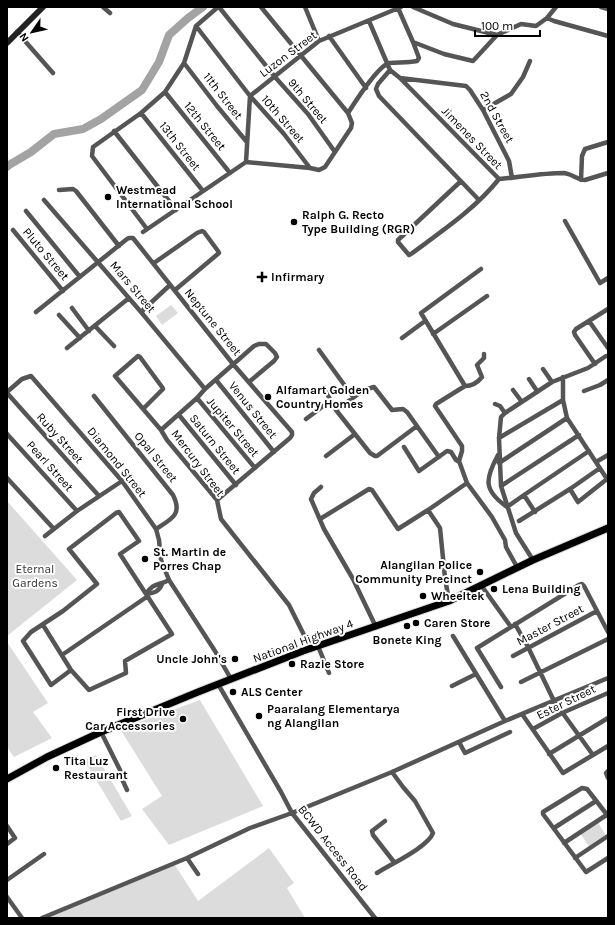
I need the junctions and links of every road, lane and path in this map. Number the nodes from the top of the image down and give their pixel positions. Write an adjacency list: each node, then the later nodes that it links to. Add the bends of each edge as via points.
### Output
1 (43, 7): 15 (street)
2 (103, 7): 11 (street)
3 (219, 7): 14 (street); 28 (street, 9th Street)
4 (261, 7): 22 (street)
5 (305, 7): 19 (street)
6 (413, 7): 16 (street, via 453,24)
7 (556, 7): 12 (street)
8 (602, 7): 10 (street)
9 (400, 8): 13 (street, Luzon Street); 20 (street)
10 (608, 9)
11 (110, 13)
12 (547, 18): 16 (street, via 536,26 520,24); 18 (street)
13 (369, 21): 17 (street, Luzon Street); 25 (street, Jimenes Street)
14 (196, 26): 24 (street); 32 (street, 10th Street)
15 (17, 32): 21 (street); 27 (street)
16 (497, 35): 20 (street, via 473,61 444,54)
17 (329, 36): 19 (street, Luzon Street); 30 (street)
18 (608, 36)
19 (320, 41): 22 (street, Luzon Street)
20 (413, 42): 25 (street, via 419,58 417,61)
21 (7, 43)
22 (301, 56): 28 (street, Luzon Street); 35 (street)
23 (530, 61): 33 (street, via 511,94)
24 (184, 63): 31 (street); 37 (street, 11th Street)
25 (387, 64): 26 (street, Jimenes Street); 30 (street, via 376,73)
26 (390, 70): 29 (street, Jimenes Street); 47 (street, via 378,84 376,89 379,96)
27 (53, 73)
28 (275, 77): 32 (street, Luzon Street); 39 (street, 9th Street, via 308,114)
29 (400, 78): 33 (street, 2nd Street, via 466,86); 45 (street, Jimenes Street)
30 (366, 88): 35 (street)
31 (165, 92): 34 (street); 42 (street, 12th Street)
32 (250, 96): 37 (street); 41 (street, 10th Street)
33 (483, 110): 44 (street, 2nd Street, via 509,161)
34 (141, 113): 36 (street); 49 (street, 13th Street)
35 (348, 113): 39 (street, via 351,128)
36 (114, 131): 52 (street); 55 (street, via 93,147 92,156)
37 (246, 141): 40 (street)
38 (608, 142): 46 (street, via 585,149 582,156)
39 (335, 152): 41 (street, via 322,169)
40 (246, 162): 41 (street); 42 (street)
41 (310, 168)
42 (230, 173): 49 (street)
43 (608, 173): 46 (street)
44 (512, 178): 45 (street, Jimenes Street); 46 (street, Jimenes Street, via 567,173)
45 (499, 179): 51 (street)
46 (581, 180)
47 (460, 182): 51 (street); 51 (street, via 398,240 406,253 411,254)
48 (59, 190): 58 (street, via 76,191)
49 (203, 191): 52 (street)
50 (44, 200): 59 (street, Mars Street)
51 (479, 200)
52 (176, 210): 55 (street)
53 (26, 211): 62 (street)
54 (565, 221): 63 (street, via 600,283)
55 (147, 229): 57 (street)
56 (12, 230): 66 (street, Pluto Street)
57 (143, 232)
58 (119, 246): 59 (street, Neptune Street); 60 (street, Neptune Street, via 133,238)
59 (98, 262): 62 (street, Neptune Street); 68 (street, Mars Street)
60 (154, 263): 64 (street, Neptune Street); 65 (street, via 198,233 204,232 219,253)
61 (482, 269): 74 (street, via 421,311)
62 (80, 277): 66 (street, Neptune Street)
63 (608, 278)
64 (170, 285): 65 (street, Neptune Street); 72 (street)
65 (174, 290): 87 (street, Neptune Street)
66 (63, 291): 71 (street, Neptune Street)
67 (487, 296): 78 (street)
68 (129, 298): 72 (street, Mars Street); 76 (street)
69 (72, 308): 77 (street)
70 (607, 311): 75 (street)
71 (36, 312)
72 (141, 312): 97 (street, Mars Street)
73 (60, 315): 79 (street)
74 (425, 321): 78 (street); 80 (street)
75 (589, 321): 83 (street); 88 (street, via 574,332)
76 (95, 326): 77 (street); 81 (street)
77 (89, 331): 79 (street)
78 (433, 334): 96 (street)
79 (80, 338): 82 (street)
80 (402, 338)
81 (114, 346)
82 (67, 348)
83 (608, 348): 86 (street, via 605,353)
84 (319, 350): 105 (street)
85 (484, 354): 96 (street, via 478,365 482,377)
86 (607, 358): 88 (street)
87 (233, 364): 92 (street, Mercury Street); 94 (street, Neptune Street); 94 (street, Mercury Street, via 259,344 266,344 275,353 277,357 274,361)
88 (595, 364): 90 (street)
89 (543, 369): 95 (street)
90 (563, 377): 95 (street); 106 (street)
91 (529, 379): 101 (street)
92 (216, 380): 97 (street, Mercury Street); 124 (street, Venus Street)
93 (608, 380): 99 (street)
94 (249, 382): 124 (street, Neptune Street, via 292,432 290,438)
95 (552, 382): 101 (street)
96 (465, 386): 129 (street, via 435,406 462,446)
97 (205, 389): 104 (street, Mercury Street)
98 (513, 390): 108 (street)
99 (584, 391)
100 (326, 392): 107 (street)
101 (537, 392): 108 (street)
102 (7, 393): 135 (street, Diamond Street, via 22,379 31,376); 142 (street, Ruby Street)
103 (94, 396): 151 (street, Opal Street, via 177,503 174,516)
104 (197, 398): 113 (street, Mercury Street); 132 (street, Jupiter Street)
105 (353, 398): 111 (street); 116 (street, via 374,387 390,409 405,409)
106 (563, 400): 114 (street); 121 (street)
107 (330, 401): 111 (street); 115 (street)
108 (522, 402): 112 (street)
109 (495, 404): 112 (street)
110 (143, 409): 110 (street, via 163,389 138,356 115,376); 117 (street)
111 (336, 410): 119 (street)
112 (505, 413): 121 (street, via 501,417)
113 (179, 415): 117 (street, Mercury Street); 137 (street, Saturn Street)
114 (567, 418): 120 (street); 131 (street)
115 (306, 419)
116 (418, 426): 119 (street, via 378,456 370,453); 128 (street)
117 (161, 430): 143 (street, Mercury Street)
118 (7, 434): 146 (street, Pearl Street)
119 (355, 434): 127 (street)
120 (579, 435): 123 (street); 138 (street)
121 (499, 438): 125 (street)
122 (404, 447): 128 (street, via 419,471)
123 (589, 451): 130 (street); 141 (street)
124 (274, 452): 132 (street, Neptune Street)
125 (499, 454): 131 (street); 144 (street, via 490,470 488,485 497,500)
126 (608, 455): 130 (street)
127 (326, 456)
128 (439, 457): 129 (street, via 450,451)
129 (460, 462): 136 (street)
130 (596, 462): 133 (street)
131 (499, 463): 138 (street)
132 (255, 468): 137 (street, Neptune Street)
133 (600, 468): 140 (street); 140 (street, via 607,479 578,502)
134 (7, 478): 150 (street)
135 (122, 481): 142 (street); 151 (street, Diamond Street)
136 (467, 483): 145 (street); 155 (street, via 492,517)
137 (236, 485): 143 (street, Neptune Street)
138 (501, 486): 144 (street)
139 (320, 487): 148 (street, via 311,499)
140 (570, 489): 147 (street)
141 (524, 495): 144 (street); 147 (street)
142 (99, 496): 146 (street)
143 (217, 500): 169 (street, Mercury Street, via 221,519 289,605)
144 (507, 507): 154 (street, via 516,533)
145 (428, 510): 148 (street, via 398,529 369,489); 159 (street, via 438,524 440,532)
146 (77, 511): 150 (street)
147 (535, 512): 149 (street)
148 (320, 519): 163 (street)
149 (519, 521)
150 (54, 529): 153 (street)
151 (156, 530): 156 (street, Diamond Street, via 161,560)
152 (607, 530): 154 (main road, National Highway 4)
153 (45, 536)
154 (533, 560): 155 (main road, National Highway 4)
155 (517, 567): 157 (main road, National Highway 4)
156 (169, 580): 158 (street, via 150,588); 177 (street, Diamond Street)
157 (481, 585): 159 (main road, National Highway 4); 162 (street)
158 (147, 595): 161 (street, via 120,554 139,541 119,512 69,549 97,584); 170 (street); 172 (street, via 172,634 125,661 126,673 88,690)
159 (449, 601): 163 (main road, National Highway 4)
160 (597, 611): 162 (street, via 582,584); 164 (street); 168 (street, Master Street)
161 (43, 625): 170 (street); 172 (street, via 31,632 23,641 51,685)
162 (513, 625): 168 (street); 181 (street, via 477,648)
163 (376, 627): 167 (main road, National Highway 4)
164 (608, 632)
165 (453, 636): 175 (street)
166 (608, 639): 173 (street)
167 (318, 646): 169 (main road, National Highway 4); 174 (street)
168 (528, 647): 171 (street, Master Street); 173 (street)
169 (311, 649): 177 (main road, National Highway 4)
170 (62, 655): 172 (street)
171 (513, 656)
172 (71, 670)
173 (541, 672): 178 (street); 183 (street)
174 (329, 673)
175 (476, 674): 180 (street); 187 (street)
176 (608, 678): 183 (street)
177 (231, 679): 179 (main road, National Highway 4)
178 (521, 682)
179 (218, 684): 189 (main road, National Highway 4); 200 (street, BCWD Access Road)
180 (452, 686)
181 (501, 687)
182 (608, 693): 184 (street, Ester Street)
183 (554, 701): 184 (street); 185 (street)
184 (562, 713): 188 (street, Ester Street); 191 (street)
185 (522, 714): 187 (street); 188 (street)
186 (608, 718): 191 (street)
187 (505, 721): 192 (street)
188 (533, 729): 194 (street)
189 (101, 732): 197 (main road, National Highway 4, via 47,757); 198 (street)
190 (510, 732): 192 (street, via 466,754)
191 (579, 735): 194 (street); 195 (street)
192 (459, 742): 196 (street)
193 (608, 746): 195 (street)
194 (549, 754): 195 (street, via 563,773)
195 (593, 755)
196 (392, 772): 200 (street); 212 (street, via 415,801 433,833 429,841 421,847)
197 (7, 780)
198 (127, 790)
199 (596, 801): 201 (street); 204 (street); 204 (street, via 585,788 563,799 543,812)
200 (292, 813): 209 (street, via 250,828); 219 (street, BCWD Access Road)
201 (608, 815): 206 (street)
202 (385, 821): 212 (street, via 372,833)
203 (7, 826): 207 (street, via 15,838)
204 (554, 828): 206 (street)
205 (608, 836): 210 (street)
206 (564, 843): 210 (street)
207 (7, 844)
208 (44, 854): 215 (street)
209 (187, 858): 214 (street); 218 (street)
210 (575, 858): 211 (street, via 586,872)
211 (608, 858)
212 (394, 862): 213 (street)
213 (377, 872)
214 (198, 874)
215 (7, 880)
216 (7, 897): 217 (street)
217 (22, 918)
218 (42, 918)
219 (375, 918)

